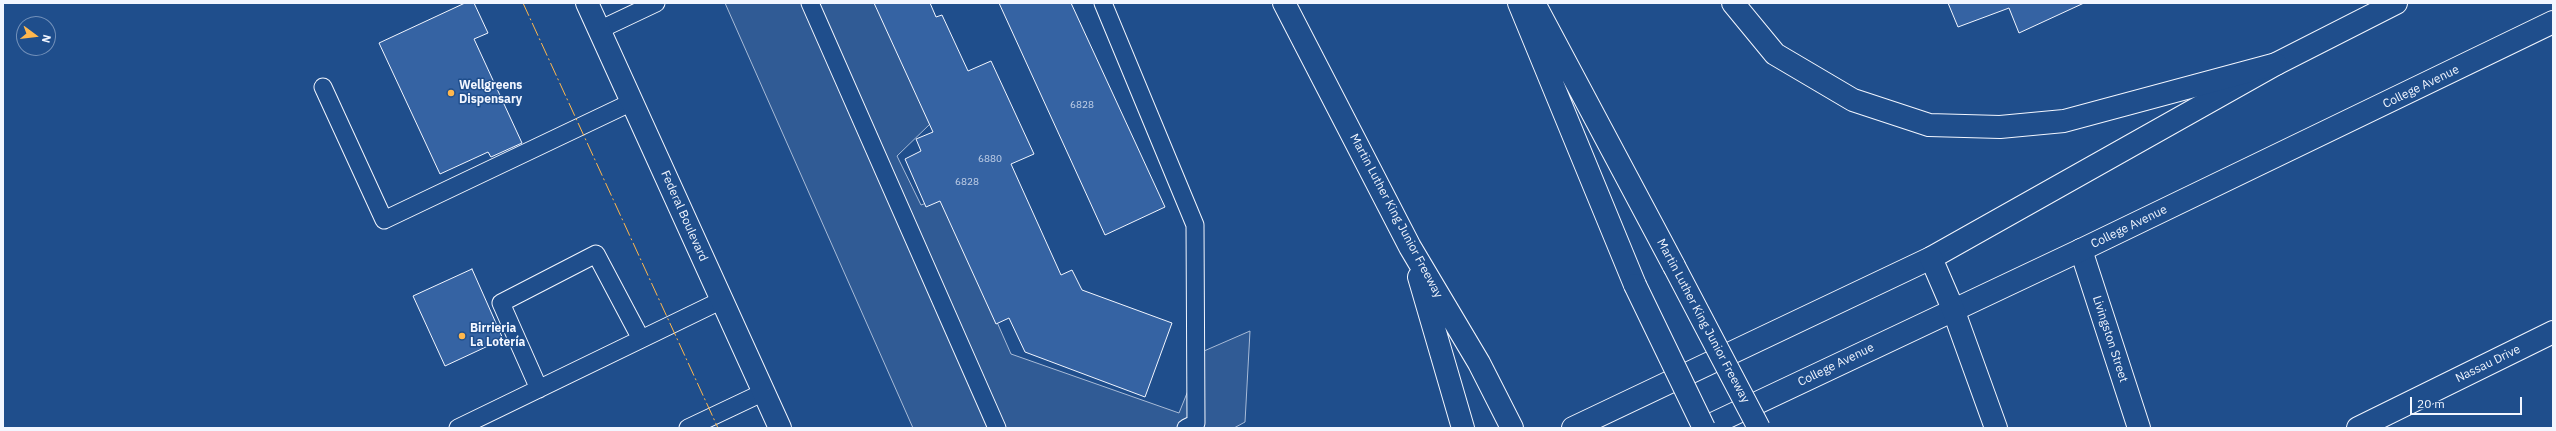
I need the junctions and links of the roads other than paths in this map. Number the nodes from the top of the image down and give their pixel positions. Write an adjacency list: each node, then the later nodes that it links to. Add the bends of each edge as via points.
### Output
1 (587, 3): 11 (main road, Federal Boulevard)
2 (656, 3): 11 (lane)
3 (810, 3): 28 (lane)
4 (1103, 3): 29 (lane, via 1195,225 1196,423)
5 (1284, 3): 15 (main road, Martin Luther King Junior Freeway)
6 (1519, 3): 32 (main road, bridge, via 1635,285)
7 (1534, 3): 33 (main road, Martin Luther King Junior Freeway, bridge)
8 (1733, 3): 12 (main road, via 1775,54 1853,100 1929,125 2000,127 2064,121)
9 (2396, 3): 12 (main road)
10 (2553, 22): 16 (main road, College Avenue)
11 (599, 30): 14 (main road, Federal Boulevard)
12 (2276, 64): 17 (main road)
13 (323, 87): 14 (lane, via 384,220)
14 (632, 102): 18 (main road, Federal Boulevard)
15 (1410, 247): 24 (main road); 30 (main road, Martin Luther King Junior Freeway, via 1479,364)
16 (2081, 250): 19 (main road, College Avenue); 35 (main road, Livingston Street)
17 (1931, 258): 19 (main road); 31 (main road)
18 (722, 300): 21 (lane); 23 (main road, Federal Boulevard)
19 (1953, 309): 32 (main road, College Avenue); 34 (main road)
20 (2553, 332): 36 (main road, Nassau Drive)
21 (640, 339): 22 (lane); 22 (lane, via 596,254 501,303)
22 (539, 389): 25 (lane)
23 (764, 392): 26 (lane); 27 (main road, Federal Boulevard)
24 (1462, 425)
25 (458, 428)
26 (688, 428)
27 (780, 428)
28 (997, 428)
29 (1186, 428)
30 (1512, 428)
31 (1573, 428)
32 (1704, 428)
33 (1759, 428)
34 (1996, 428)
35 (2139, 428)
36 (2358, 428)

